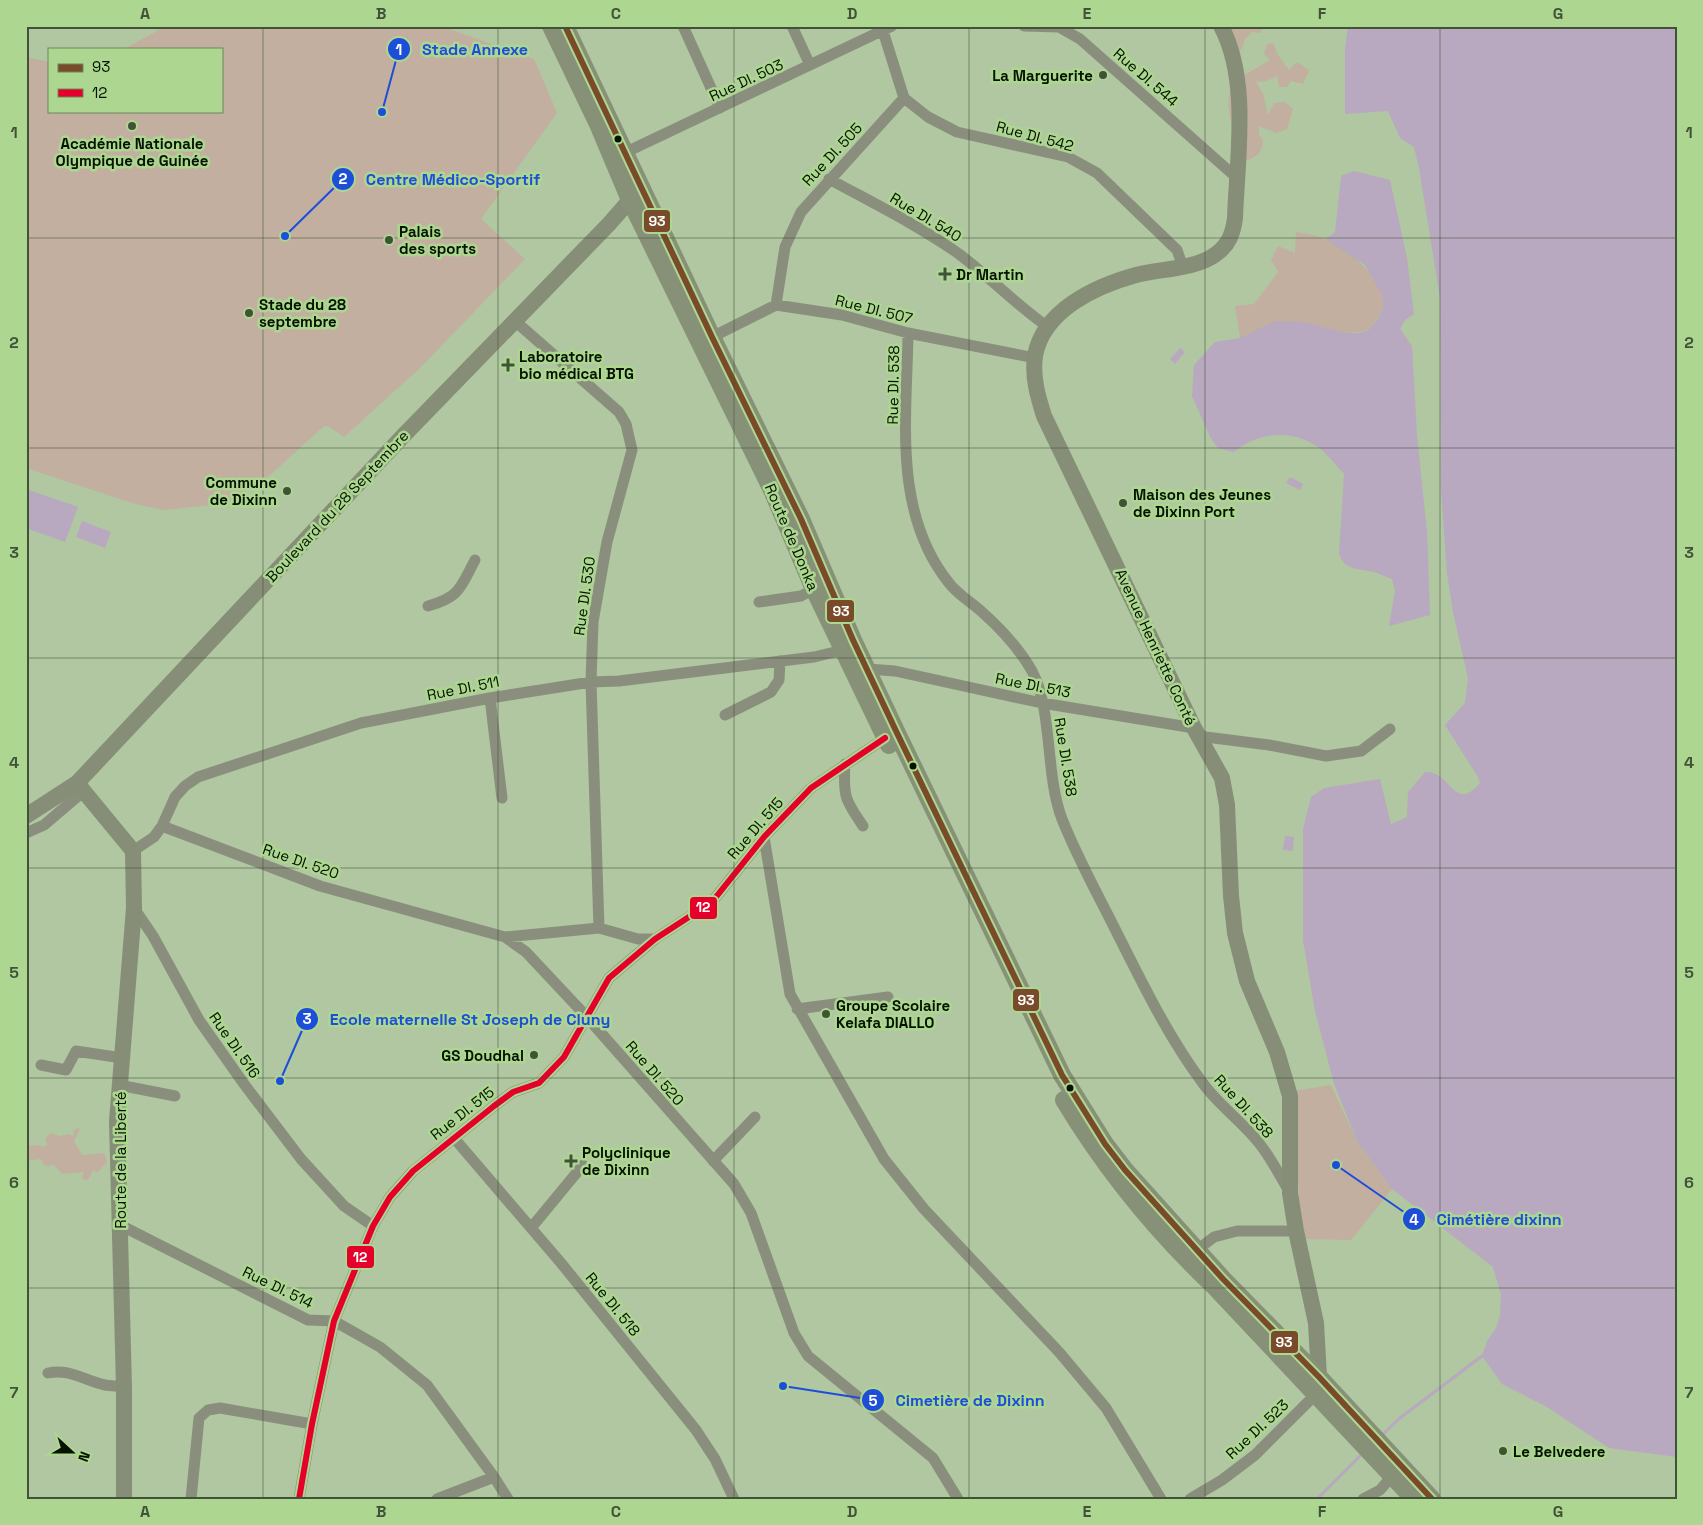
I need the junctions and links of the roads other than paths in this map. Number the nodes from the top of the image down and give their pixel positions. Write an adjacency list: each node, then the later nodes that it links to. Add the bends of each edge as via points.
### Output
1 (551, 26): 11 (main road, Route de Donka)
2 (565, 26): 11 (main road, Route de Donka)
3 (683, 26): 10 (street)
4 (792, 26): 8 (street)
5 (1024, 26): 12 (street, Rue DI. 544, via 1059,27 1080,40)
6 (1222, 26): 12 (main road, Avenue Henriette Conté, via 1239,90)
7 (887, 28): 8 (street, Rue DI. 503); 9 (street)
8 (810, 65): 10 (street, Rue DI. 503)
9 (904, 98): 13 (street, Rue DI. 505); 15 (street, Rue DI. 542, via 928,117 957,132 1068,157 1097,173 1177,250)
10 (720, 108): 11 (street, Rue DI. 503)
11 (618, 156): 14 (main road, Route de Donka)
12 (1237, 178): 15 (main road, Avenue Henriette Conté, via 1232,234 1216,255)
13 (829, 179): 16 (street, Rue DI. 505, via 801,212 785,247); 18 (street, Rue DI. 540, via 929,233)
14 (636, 195): 17 (main road, Boulevard du 28 Septembre); 20 (main road, Route de Donka); 23 (main road, Route de Donka)
15 (1183, 267): 18 (main road, Avenue Henriette Conté, via 1137,275 1103,286 1074,301)
16 (776, 305): 19 (street, Rue DI. 507, via 842,315); 20 (street)
17 (515, 322): 29 (street, Rue DI. 530, via 619,412 630,435 632,450 606,542 593,622); 37 (main road, Boulevard du 28 Septembre, via 403,436)
18 (1048, 327): 21 (main road, Avenue Henriette Conté, via 1039,340)
19 (908, 333): 21 (street, Rue DI. 507); 31 (street, Rue DI. 538, via 906,473 914,517 931,556 950,584 985,614 1033,673)
20 (712, 337): 28 (main road, Route de Donka, via 797,511)
21 (1035, 358): 34 (main road, Avenue Henriette Conté, via 1036,392 1044,416)
22 (476, 560): 25 (street, via 456,594 444,602)
23 (814, 589): 24 (street, via 801,596); 26 (main road, Route de Donka)
24 (759, 602)
25 (428, 606)
26 (842, 650): 27 (street, Rue DI. 511); 35 (main road, Route de Donka)
27 (780, 661): 29 (street, Rue DI. 511); 32 (street, via 779,680 771,692)
28 (867, 669): 31 (street, Rue DI. 513, via 895,671); 65 (main road, Route de Donka, via 1062,1075 1110,1150)
29 (591, 682): 30 (street, Rue DI. 511); 46 (street, Rue DI. 530)
30 (490, 698): 38 (street); 40 (street, Rue DI. 511, via 361,723 198,777 175,798)
31 (1042, 703): 34 (street, Rue DI. 513); 60 (street, Rue DI. 538, via 1052,780 1062,818 1156,1011 1203,1084 1259,1143)
32 (725, 715)
33 (1390, 729): 34 (street, Rue DI. 513, via 1361,751 1326,756)
34 (1196, 732): 60 (main road, Avenue Henriette Conté, via 1222,778 1227,805 1235,933 1247,980 1277,1052 1290,1096)
35 (886, 738): 36 (street, Rue DI. 515); 66 (main road, Route de Donka, via 1020,1005 1064,1102 1119,1181 1186,1260)
36 (845, 764): 41 (street, via 847,803); 43 (street, Rue DI. 515, via 811,788)
37 (80, 787): 39 (main road, Boulevard du 28 Septembre); 42 (street, via 44,824); 44 (main road)
38 (502, 798)
39 (26, 816)
40 (162, 826): 44 (street, Rue DI. 511, via 154,837); 47 (street, Rue DI. 520, via 320,886)
41 (863, 826)
42 (26, 833)
43 (764, 837): 48 (street, Rue DI. 515, via 712,902); 50 (street, via 790,994)
44 (133, 851): 45 (main road, Route de la Liberté)
45 (134, 908): 52 (main road, Route de la Liberté); 62 (street, Rue DI. 516, via 199,1020 244,1084 344,1206)
46 (599, 928): 47 (street); 48 (street, via 638,939)
47 (505, 936): 51 (street, Rue DI. 520, via 526,952)
48 (655, 939): 51 (street, Rue DI. 515, via 609,978)
49 (888, 997): 50 (street)
50 (797, 1009): 83 (street, via 884,1159 924,1209 1059,1352 1106,1408)
51 (586, 1016): 57 (street, Rue DI. 515, via 564,1057 539,1083 513,1092); 58 (street, Rue DI. 520)
52 (122, 1058): 53 (street, via 76,1052 66,1070); 54 (main road, Route de la Liberté)
53 (41, 1065)
54 (119, 1085): 55 (street); 61 (main road, Route de la Liberté, via 117,1167)
55 (175, 1096)
56 (755, 1117): 58 (street)
57 (454, 1138): 62 (street, Rue DI. 515, via 413,1170 390,1197); 63 (street, Rue DI. 518)
58 (713, 1162): 82 (street, Rue DI. 520, via 734,1184 751,1213 794,1334 808,1356 933,1458)
59 (584, 1165): 63 (street)
60 (1290, 1193): 64 (main road, Avenue Henriette Conté)
61 (120, 1225): 67 (street, Rue DI. 514, via 308,1320); 70 (main road, Route de la Liberté)
62 (373, 1226): 67 (street, Rue DI. 515)
63 (531, 1228): 81 (street, Rue DI. 518, via 696,1430 715,1458)
64 (1296, 1231): 65 (street, via 1237,1231 1214,1237); 69 (main road, Avenue Henriette Conté, via 1316,1323)
65 (1197, 1250): 66 (main road, Route de Donka)
66 (1219, 1283): 69 (main road, Route de Donka); 71 (main road, Route de Donka)
67 (334, 1322): 72 (street, Rue DI. 515); 75 (street, Rue DI. 514, via 380,1347 427,1385)
68 (48, 1373): 70 (street, via 71,1373 104,1385)
69 (1320, 1376): 71 (main road, Avenue Henriette Conté); 73 (main road, Route de Donka)
70 (124, 1387): 76 (main road, Route de la Liberté)
71 (1316, 1394): 73 (main road, Route de Donka); 84 (street, Rue DI. 523, via 1255,1455)
72 (312, 1424): 77 (street, via 220,1408 208,1410 199,1418); 78 (street, Rue DI. 515)
73 (1363, 1434): 74 (main road)
74 (1389, 1465): 85 (street, via 1380,1490); 86 (main road); 87 (main road)
75 (494, 1477): 79 (street); 80 (street, Rue DI. 514)
76 (124, 1499)
77 (191, 1499)
78 (299, 1499)
79 (437, 1499)
80 (508, 1499)
81 (734, 1499)
82 (958, 1499)
83 (1161, 1499)
84 (1190, 1499)
85 (1363, 1499)
86 (1414, 1499)
87 (1432, 1499)

